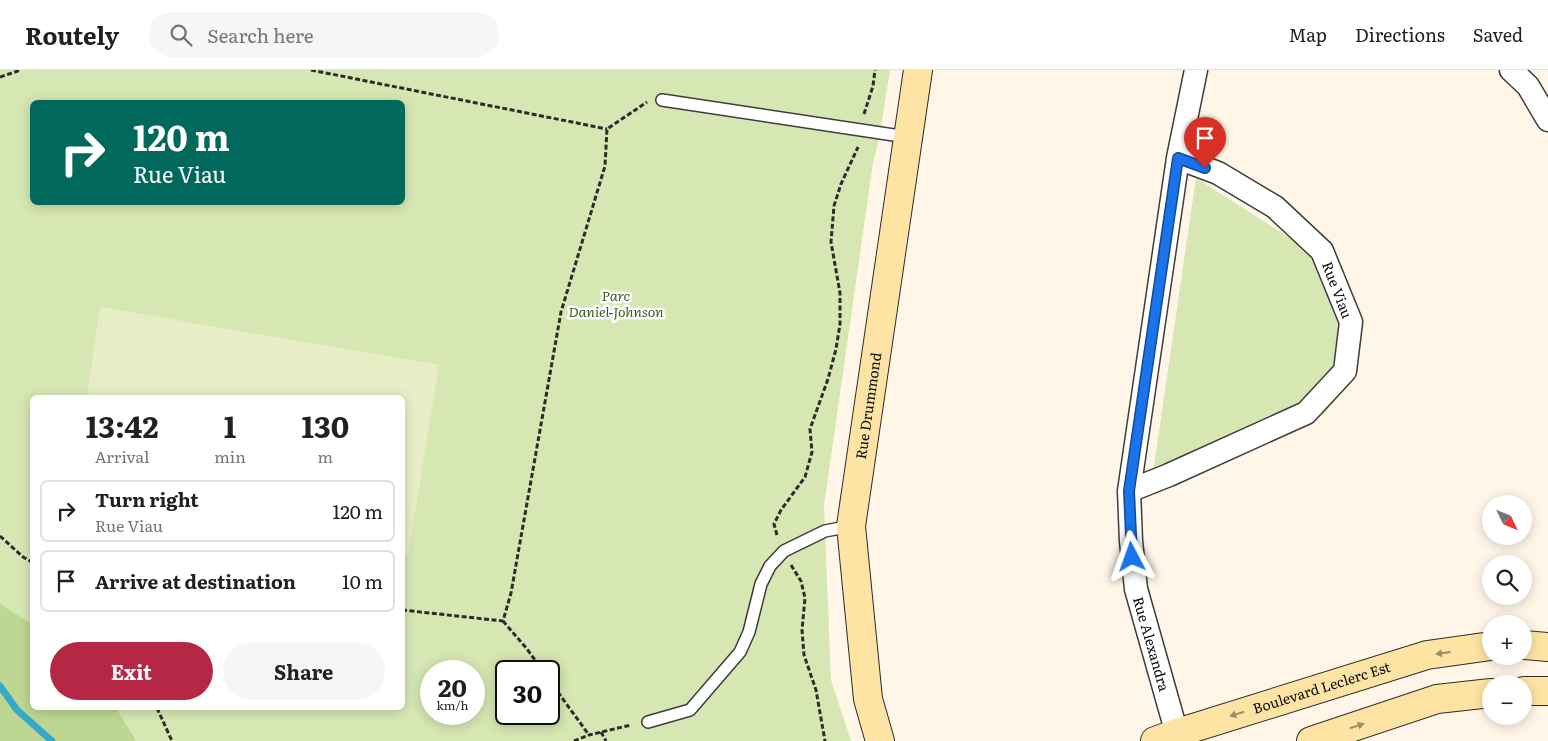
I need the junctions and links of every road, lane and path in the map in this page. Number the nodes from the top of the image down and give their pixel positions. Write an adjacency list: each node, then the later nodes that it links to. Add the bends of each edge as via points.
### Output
1 (21, 70): 7 (path)
2 (311, 70): 11 (path)
3 (875, 70): 9 (path)
4 (918, 70): 12 (street, Rue Drummond)
5 (1196, 70): 14 (street, Rue Alexandra)
6 (1511, 70): 10 (street, via 1528,86)
7 (0, 77)
8 (662, 100): 11 (path, via 645,102); 12 (lane)
9 (864, 112)
10 (1548, 120)
11 (607, 129): 22 (path, via 605,166 561,312 511,593)
12 (907, 137): 16 (street, Rue Drummond)
13 (860, 143): 18 (path, via 834,206 831,242 840,293 836,349 810,429 812,452 804,477 774,524)
14 (1178, 158): 15 (street, Rue Alexandra); 15 (street, Rue Viau, via 1218,173 1275,207 1322,251 1350,322 1346,371 1306,413)
15 (1129, 491): 35 (street, Rue Alexandra, via 1136,589)
16 (851, 526): 32 (lane, via 825,532 784,551 770,566 761,584 749,632 740,652 690,710); 40 (street, Rue Drummond, via 868,699)
17 (0, 536): 19 (path)
18 (777, 538)
19 (30, 561)
20 (789, 563): 39 (path, via 801,581 805,598 804,655 816,690)
21 (405, 610): 22 (path)
22 (503, 621): 26 (path)
23 (1532, 645): 24 (street)
24 (1548, 646)
25 (1482, 647): 35 (street, Boulevard Leclerc Est, one-way to 35, via 1427,656)
26 (535, 660)
27 (1532, 691): 28 (street)
28 (1548, 691)
29 (1482, 694): 41 (street, one-way to 29, via 1437,699)
30 (560, 695): 34 (path)
31 (158, 710): 36 (path)
32 (648, 722): 33 (path)
33 (601, 732): 34 (path); 38 (path)
34 (589, 735): 37 (path)
35 (1170, 738)
36 (172, 741)
37 (574, 741)
38 (606, 741)
39 (825, 741)
40 (880, 741)
41 (1311, 741)

